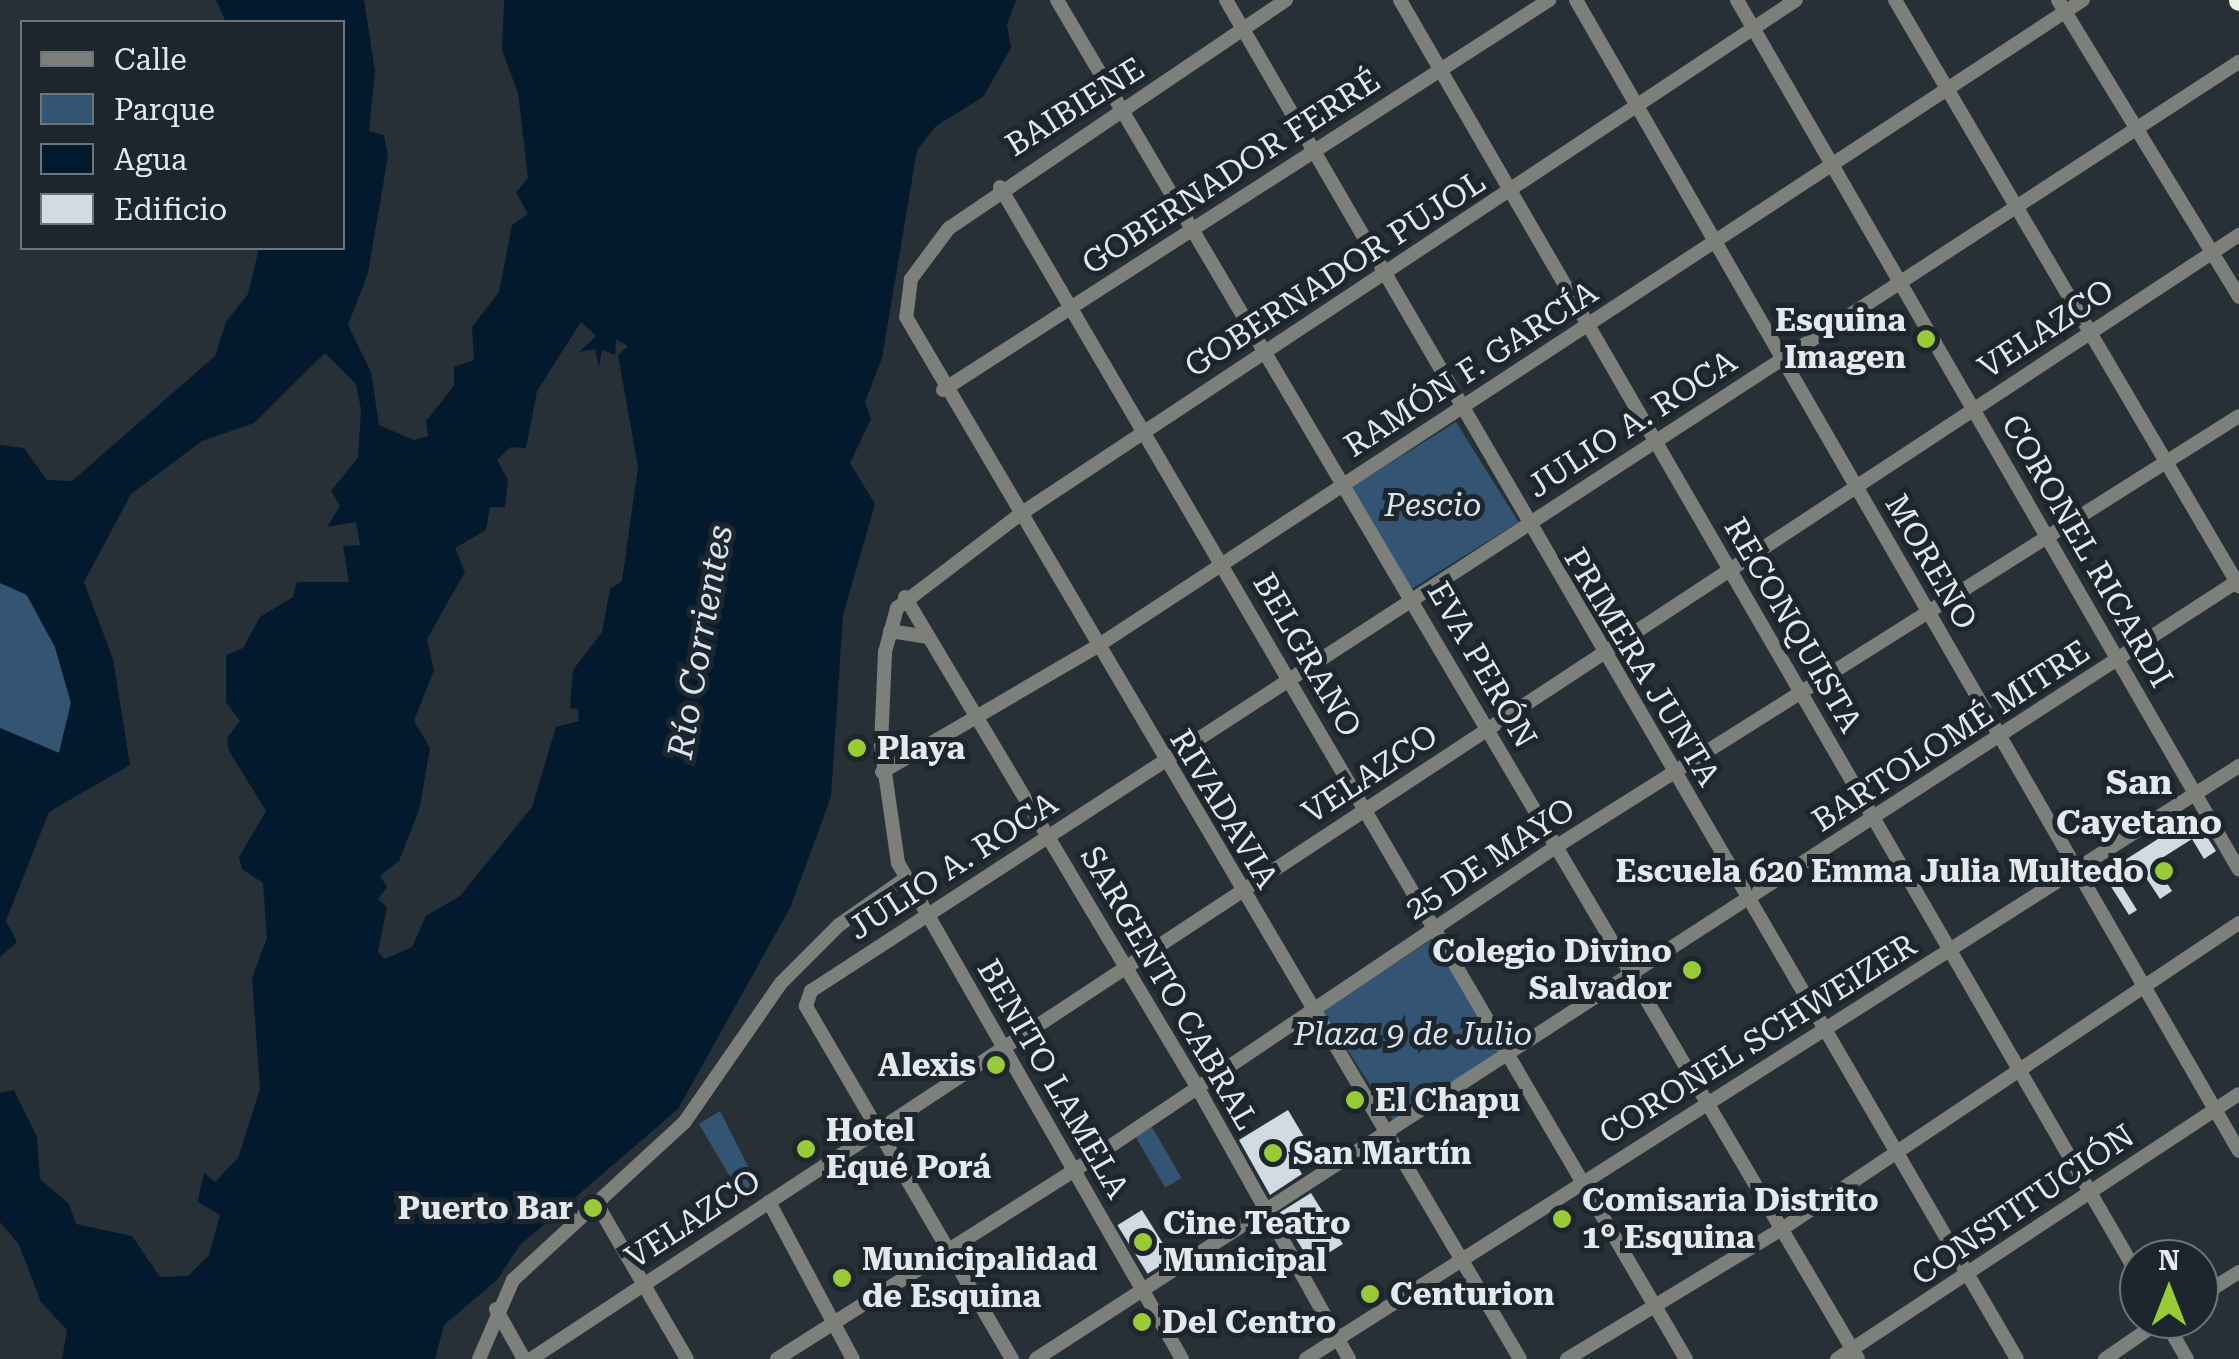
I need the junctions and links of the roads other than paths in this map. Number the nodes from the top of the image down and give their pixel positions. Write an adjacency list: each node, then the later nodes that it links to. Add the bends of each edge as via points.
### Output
1 (1057, 0): 18 (street, EVA PERÓN)
2 (1226, 0): 13 (street, PRIMERA JUNTA)
3 (1286, 0): 13 (street, BAIBIENE)
4 (1400, 0): 15 (street, RECONQUISTA)
5 (1549, 0): 15 (street, GOBERNADOR FERRÉ)
6 (1576, 0): 17 (street, MORENO)
7 (1737, 0): 12 (street, CORONEL RICARDI)
8 (1796, 0): 12 (street, GOBERNADOR PUJOL)
9 (1895, 0): 16 (street)
10 (2083, 0): 11 (street, RAMÓN F. GARCÍA)
11 (2062, 6): 16 (street, RAMÓN F. GARCÍA); 19 (street)
12 (1755, 29): 17 (street, GOBERNADOR PUJOL); 21 (street, CORONEL RICARDI)
13 (1243, 30): 18 (street, BAIBIENE); 20 (street, PRIMERA JUNTA)
14 (2239, 62): 19 (street, JULIO A. ROCA)
15 (1440, 70): 20 (street, GOBERNADOR FERRÉ); 23 (street, RECONQUISTA)
16 (1948, 90): 21 (street, RAMÓN F. GARCÍA); 24 (street)
17 (1640, 108): 23 (street, GOBERNADOR PUJOL); 27 (street, MORENO)
18 (1120, 113): 22 (street, BAIBIENE); 25 (street, EVA PERÓN)
19 (2136, 129): 24 (street, JULIO A. ROCA); 28 (street)
20 (1314, 151): 25 (street, GOBERNADOR FERRÉ); 29 (street, PRIMERA JUNTA)
21 (1833, 165): 27 (street, RAMÓN F. GARCÍA); 31 (street, CORONEL RICARDI)
22 (1000, 186): 30 (street, BAIBIENE, via 949,228); 33 (street, BELGRANO)
23 (1508, 193): 29 (street, GOBERNADOR PUJOL); 34 (street, RECONQUISTA)
24 (2016, 207): 31 (street, JULIO A. ROCA); 35 (street)
25 (1190, 231): 33 (street, GOBERNADOR FERRÉ); 36 (street, EVA PERÓN)
26 (2239, 235): 28 (street, VELAZCO)
27 (1716, 242): 34 (street, RAMÓN F. GARCÍA); 37 (street, MORENO)
28 (2212, 252): 32 (street); 35 (street, VELAZCO)
29 (1385, 276): 36 (street, GOBERNADOR PUJOL); 40 (street, PRIMERA JUNTA)
30 (911, 279): 38 (street, RIVADAVIA, via 906,317)
31 (1900, 282): 37 (street, JULIO A. ROCA); 39 (street, CORONEL RICARDI)
32 (2239, 297)
33 (1071, 307): 38 (street, GOBERNADOR FERRÉ); 42 (street, BELGRANO)
34 (1588, 325): 40 (street, RAMÓN F. GARCÍA); 43 (street, RECONQUISTA)
35 (2090, 333): 39 (street, VELAZCO); 44 (street)
36 (1264, 354): 42 (street, GOBERNADOR PUJOL); 45 (street, EVA PERÓN)
37 (1782, 359): 43 (street, JULIO A. ROCA); 46 (street, MORENO)
38 (943, 390): 47 (street, RIVADAVIA)
39 (1974, 409): 46 (street, VELAZCO); 49 (street, CORONEL RICARDI)
40 (1459, 410): 45 (street, RAMÓN F. GARCÍA); 48 (street, PRIMERA JUNTA)
41 (2239, 416): 44 (street, 25 DE MAYO)
42 (1146, 429): 47 (street, GOBERNADOR PUJOL); 50 (street, BELGRANO)
43 (1655, 442): 48 (street, JULIO A. ROCA); 51 (street, RECONQUISTA)
44 (2167, 464): 49 (street, 25 DE MAYO); 52 (street)
45 (1344, 484): 50 (street, RAMÓN F. GARCÍA); 54 (street, EVA PERÓN)
46 (1856, 486): 51 (street, VELAZCO); 55 (street, MORENO)
47 (1019, 514): 53 (street, GOBERNADOR PUJOL); 58 (street, RIVADAVIA)
48 (1526, 526): 54 (street, JULIO A. ROCA); 59 (street, PRIMERA JUNTA)
49 (2049, 540): 55 (street, 25 DE MAYO); 60 (street, CORONEL RICARDI)
50 (1223, 564): 58 (street, RAMÓN F. GARCÍA); 61 (street, BELGRANO)
51 (1729, 570): 59 (street, VELAZCO); 62 (street, RECONQUISTA)
52 (2238, 582): 60 (street, BARTOLOMÉ MITRE)
53 (905, 597): 56 (street); 57 (street, SARGENTO CABRAL)
54 (1412, 600): 61 (street, JULIO A. ROCA); 64 (street, EVA PERÓN)
55 (1930, 616): 62 (street, 25 DE MAYO); 65 (street, MORENO)
56 (890, 631): 57 (street); 68 (street, BENITO LAMELA)
57 (929, 638): 63 (street, SARGENTO CABRAL)
58 (1096, 647): 63 (street, RAMÓN F. GARCÍA); 66 (street, RIVADAVIA)
59 (1602, 654): 64 (street, VELAZCO); 69 (street, PRIMERA JUNTA)
60 (2118, 661): 65 (street, BARTOLOMÉ MITRE); 70 (street, CORONEL RICARDI)
61 (1289, 680): 66 (street, JULIO A. ROCA); 71 (street, BELGRANO)
62 (1800, 694): 69 (street, 25 DE MAYO); 72 (street, RECONQUISTA)
63 (978, 722): 68 (street, RAMÓN F. GARCÍA); 73 (street, SARGENTO CABRAL)
64 (1488, 729): 71 (street, VELAZCO); 74 (street, EVA PERÓN)
65 (2000, 738): 72 (street, BARTOLOMÉ MITRE); 75 (street, MORENO)
66 (1164, 762): 73 (street, JULIO A. ROCA); 78 (street, RIVADAVIA)
67 (2239, 766): 70 (street, CORONEL SCHWEIZER)
68 (882, 772): 77 (street, BENITO LAMELA, via 890,836)
69 (1674, 775): 74 (street, 25 DE MAYO); 79 (street, PRIMERA JUNTA)
70 (2195, 794): 75 (street, CORONEL SCHWEIZER); 76 (street, CORONEL RICARDI)
71 (1366, 810): 78 (street, VELAZCO); 82 (street, BELGRANO)
72 (1872, 817): 79 (street, BARTOLOMÉ MITRE); 83 (street, RECONQUISTA)
73 (1049, 837): 80 (street, JULIO A. ROCA); 84 (street, SARGENTO CABRAL)
74 (1558, 846): 82 (street, 25 DE MAYO); 85 (street, EVA PERÓN)
75 (2076, 869): 83 (street, CORONEL SCHWEIZER); 86 (street, MORENO)
76 (2239, 870)
77 (906, 878): 80 (street, BENITO LAMELA); 104 (street, via 839,925 780,983 684,1123)
78 (1241, 891): 84 (street, VELAZCO); 87 (street, RIVADAVIA)
79 (1748, 902): 85 (street, BARTOLOMÉ MITRE); 88 (street, PRIMERA JUNTA)
80 (926, 916): 89 (street, BENITO LAMELA); 96 (street, JULIO A. ROCA, via 806,998)
81 (2239, 922): 86 (street)
82 (1434, 928): 87 (street, 25 DE MAYO); 90 (street, BELGRANO)
83 (1950, 950): 88 (street, CORONEL SCHWEIZER); 91 (street, RECONQUISTA)
84 (1125, 968): 89 (street, VELAZCO); 92 (street, SARGENTO CABRAL)
85 (1634, 977): 90 (street, BARTOLOMÉ MITRE); 94 (street, EVA PERÓN)
86 (2145, 988): 91 (street); 95 (street, MORENO)
87 (1312, 1009): 92 (street, 25 DE MAYO); 97 (street, RIVADAVIA)
88 (1824, 1030): 94 (street, CORONEL SCHWEIZER); 99 (street, PRIMERA JUNTA)
89 (1004, 1048): 96 (street, VELAZCO); 100 (street, BENITO LAMELA)
90 (1509, 1057): 97 (street, BARTOLOMÉ MITRE); 101 (street, BELGRANO)
91 (2019, 1070): 99 (street); 102 (street, RECONQUISTA)
92 (1196, 1085): 100 (street, 25 DE MAYO); 105 (street, SARGENTO CABRAL)
93 (2239, 1094): 95 (street, CONSTITUCIÓN)
94 (1708, 1104): 101 (street, CORONEL SCHWEIZER); 106 (street, EVA PERÓN)
95 (2216, 1111): 98 (street, MORENO); 102 (street, CONSTITUCIÓN)
96 (879, 1130): 103 (street, VELAZCO); 108 (street)
97 (1386, 1133): 105 (street, BARTOLOMÉ MITRE); 109 (street, RIVADAVIA)
98 (2239, 1151)
99 (1895, 1152): 106 (street); 110 (street, PRIMERA JUNTA)
100 (1075, 1170): 108 (street, 25 DE MAYO); 112 (street, BENITO LAMELA)
101 (1583, 1183): 109 (street, CORONEL SCHWEIZER); 113 (street, BELGRANO)
102 (2089, 1191): 107 (street, RECONQUISTA); 110 (street, CONSTITUCIÓN)
103 (769, 1202): 111 (street, VELAZCO); 115 (street)
104 (597, 1204): 111 (street); 114 (street, via 527,1264)
105 (1265, 1209): 112 (street, BARTOLOMÉ MITRE); 116 (street, SARGENTO CABRAL)
106 (1782, 1230): 113 (street); 118 (street, EVA PERÓN)
107 (2119, 1243)
108 (950, 1250): 115 (street, 25 DE MAYO); 124 (street)
109 (1461, 1261): 116 (street, CORONEL SCHWEIZER); 129 (street, RIVADAVIA)
110 (1968, 1276): 118 (street, CONSTITUCIÓN); 133 (street, PRIMERA JUNTA)
111 (644, 1284): 120 (street, VELAZCO); 121 (street)
112 (1142, 1290): 125 (street, BARTOLOMÉ MITRE); 126 (street, BENITO LAMELA)
113 (1653, 1303): 130 (street); 131 (street, BELGRANO)
114 (496, 1309): 119 (street); 120 (street)
115 (834, 1324): 122 (street, 25 DE MAYO); 123 (street)
116 (1337, 1339): 127 (street, CORONEL SCHWEIZER); 128 (street, SARGENTO CABRAL)
117 (2134, 1339): 134 (street)
118 (1855, 1354): 132 (street, CONSTITUCIÓN)
119 (479, 1359)
120 (527, 1359)
121 (687, 1359)
122 (777, 1359)
123 (854, 1359)
124 (1012, 1359)
125 (1036, 1359)
126 (1182, 1359)
127 (1306, 1359)
128 (1348, 1359)
129 (1520, 1359)
130 (1567, 1359)
131 (1686, 1359)
132 (1837, 1359)
133 (2017, 1359)
134 (2105, 1359)

